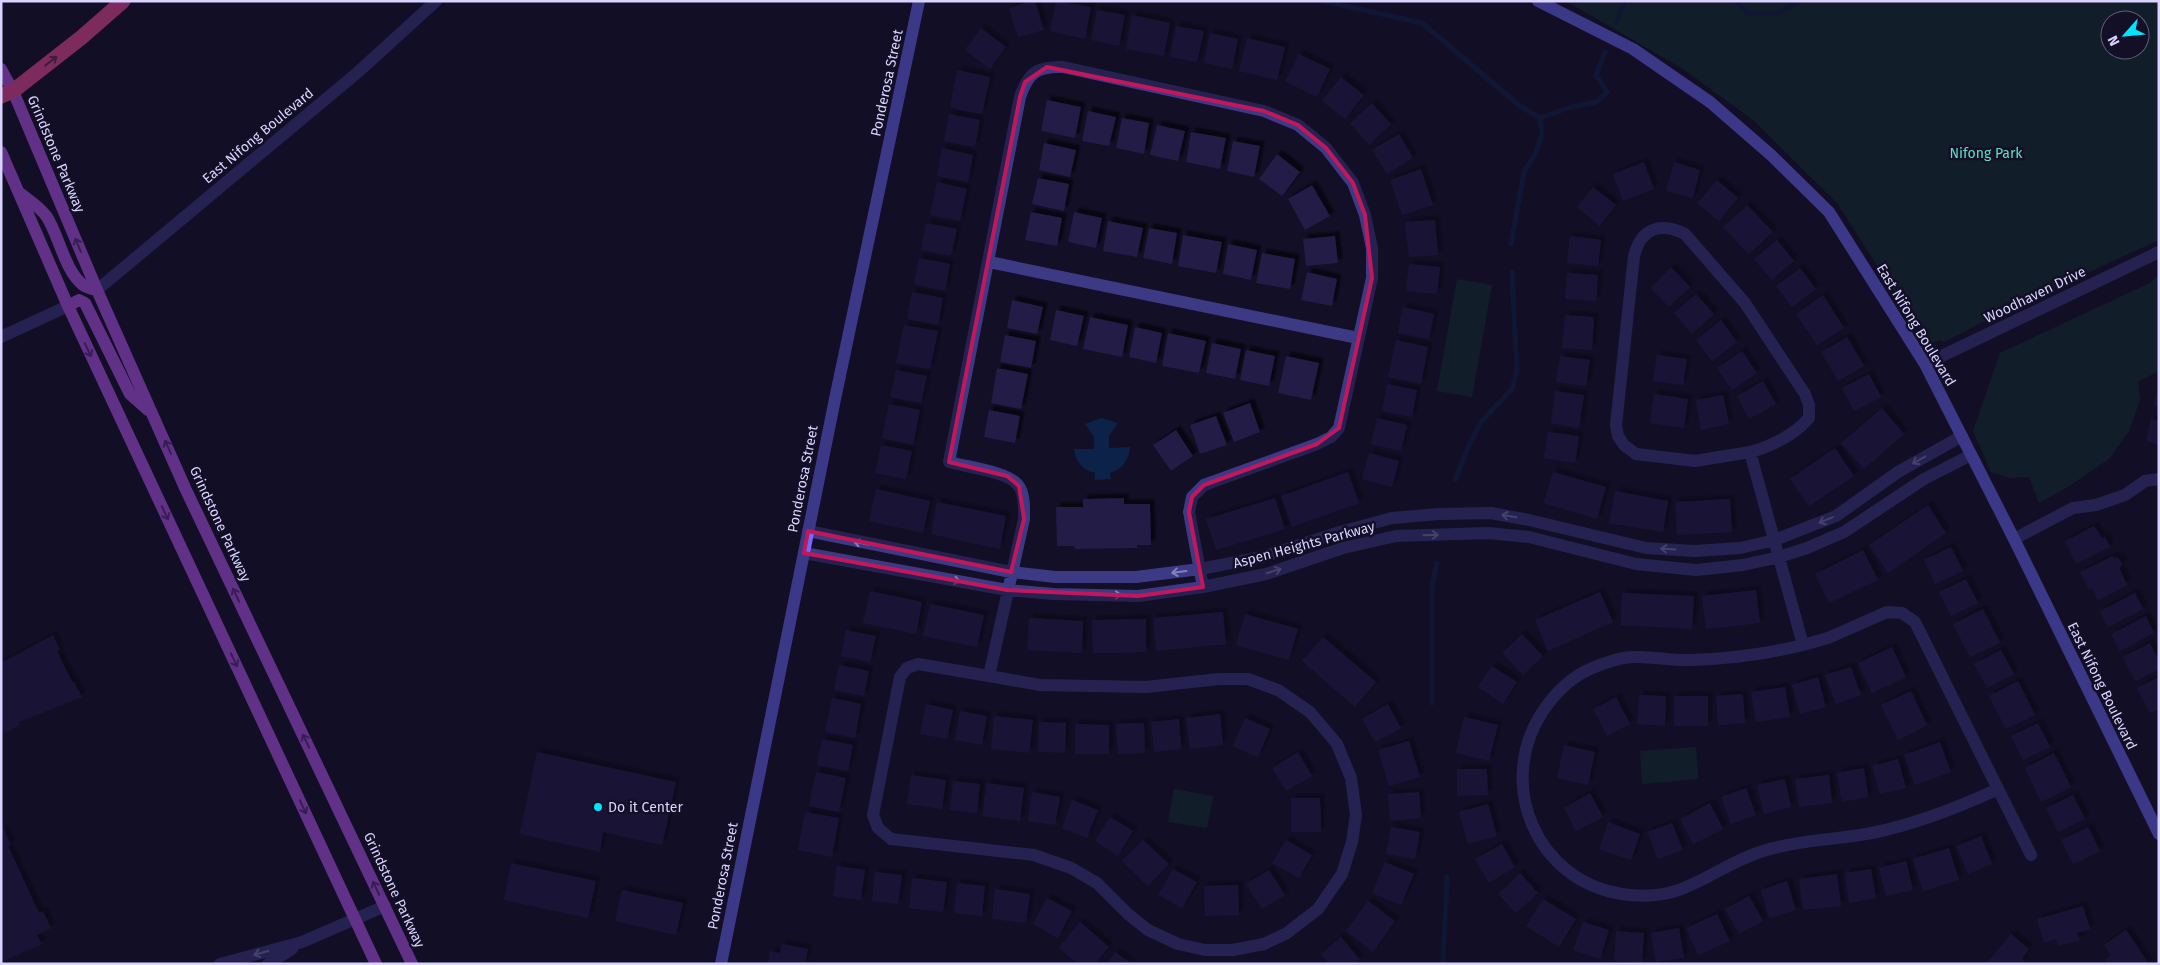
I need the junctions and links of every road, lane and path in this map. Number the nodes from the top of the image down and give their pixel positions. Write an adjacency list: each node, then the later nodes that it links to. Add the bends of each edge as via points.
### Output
1 (123, 1): 6 (highway, one-way to 1, via 82,38)
2 (436, 1): 11 (street, East Nifong Boulevard, via 357,73)
3 (919, 1): 23 (street, Ponderosa Street)
4 (1538, 1): 15 (street, East Nifong Boulevard, via 1634,49 1710,102 1771,155 1829,212)
5 (1, 69): 6 (main road, Grindstone Parkway)
6 (7, 94): 11 (main road, Grindstone Parkway, one-way to 6)
7 (1, 152): 8 (main road)
8 (19, 192): 11 (main road, via 48,218 80,283); 12 (main road)
9 (2159, 252): 15 (street, Woodhaven Drive)
10 (989, 262): 14 (street); 14 (street, via 1024,82 1034,72 1047,67 1063,67 1264,111 1298,125 1326,148 1353,183 1365,215 1372,248 1372,278); 29 (street, via 949,462 1007,476 1019,486 1024,519)
11 (97, 290): 16 (main road, Grindstone Parkway)
12 (68, 306): 13 (street); 16 (main road, via 79,300 85,303 130,394); 38 (main road, one-way to 38)
13 (1, 337)
14 (1358, 338): 28 (street, via 1343,415 1339,428 1331,437 1204,485 1192,497 1189,512)
15 (1925, 364): 17 (street, East Nifong Boulevard)
16 (153, 415): 37 (main road, Grindstone Parkway, one-way to 16)
17 (1962, 436): 19 (street, East Nifong Boulevard); 21 (street, Aspen Heights Parkway, one-way to 21, via 1898,472)
18 (1750, 452): 18 (street, via 1768,447 1798,430 1808,418 1809,405 1745,303 1685,234 1659,227 1637,244 1634,256 1617,416 1618,436 1636,454 1695,462); 25 (street)
19 (1971, 455): 22 (street, Aspen Heights Parkway, via 1924,479); 24 (street, East Nifong Boulevard)
20 (2159, 479): 24 (street, via 2146,481 2125,495 2073,508)
21 (1884, 484): 22 (street); 25 (street, Aspen Heights Parkway, one-way to 25, via 1836,516)
22 (1895, 499): 27 (street, Aspen Heights Parkway, via 1844,532)
23 (808, 531): 26 (street, Ponderosa Street); 29 (street, Aspen Heights Parkway, one-way to 23)
24 (2014, 539): 35 (street, East Nifong Boulevard)
25 (1775, 540): 27 (street); 28 (street, Aspen Heights Parkway, one-way to 28, via 1740,548 1684,551 1646,548 1491,513 1439,514 1392,518 1262,557)
26 (804, 553): 31 (street, Aspen Heights Parkway, one-way to 31); 44 (street, Ponderosa Street)
27 (1779, 557): 30 (street, Aspen Heights Parkway, one-way to 27, via 1266,574 1343,548 1396,536 1488,533 1529,537 1636,564 1696,570); 32 (street)
28 (1200, 570): 29 (street, Aspen Heights Parkway, one-way to 29, via 1136,577); 30 (street)
29 (1011, 572): 31 (street)
30 (1204, 587): 31 (street, Aspen Heights Parkway, one-way to 30, via 1138,596)
31 (1007, 590): 33 (street)
32 (1803, 644): 34 (street, via 1828,638 1887,612 1902,613 1915,622); 34 (street, via 1774,652 1688,660 1633,657 1588,670 1567,683 1537,720 1527,745 1522,781 1528,815 1540,842 1557,863 1585,883 1620,894 1652,897 1684,890 1759,852 1872,833 1929,818)
33 (989, 676): 33 (street, via 918,664 907,668 900,678 874,814 878,828 891,839 1034,855 1071,868 1097,884 1148,930 1178,944 1205,950 1233,950 1264,944 1287,933 1318,909 1342,874 1356,815 1351,778 1337,744 1310,712 1278,690 1248,679 1219,678 1146,687 1040,686)
34 (1998, 789): 36 (street)
35 (2159, 834)
36 (2031, 854)
37 (385, 906): 38 (street); 43 (main road, Grindstone Parkway)
38 (356, 919): 39 (street); 42 (main road)
39 (302, 942): 40 (street, one-way to 40); 41 (street)
40 (220, 964)
41 (268, 964)
42 (376, 964)
43 (412, 964)
44 (721, 964)

